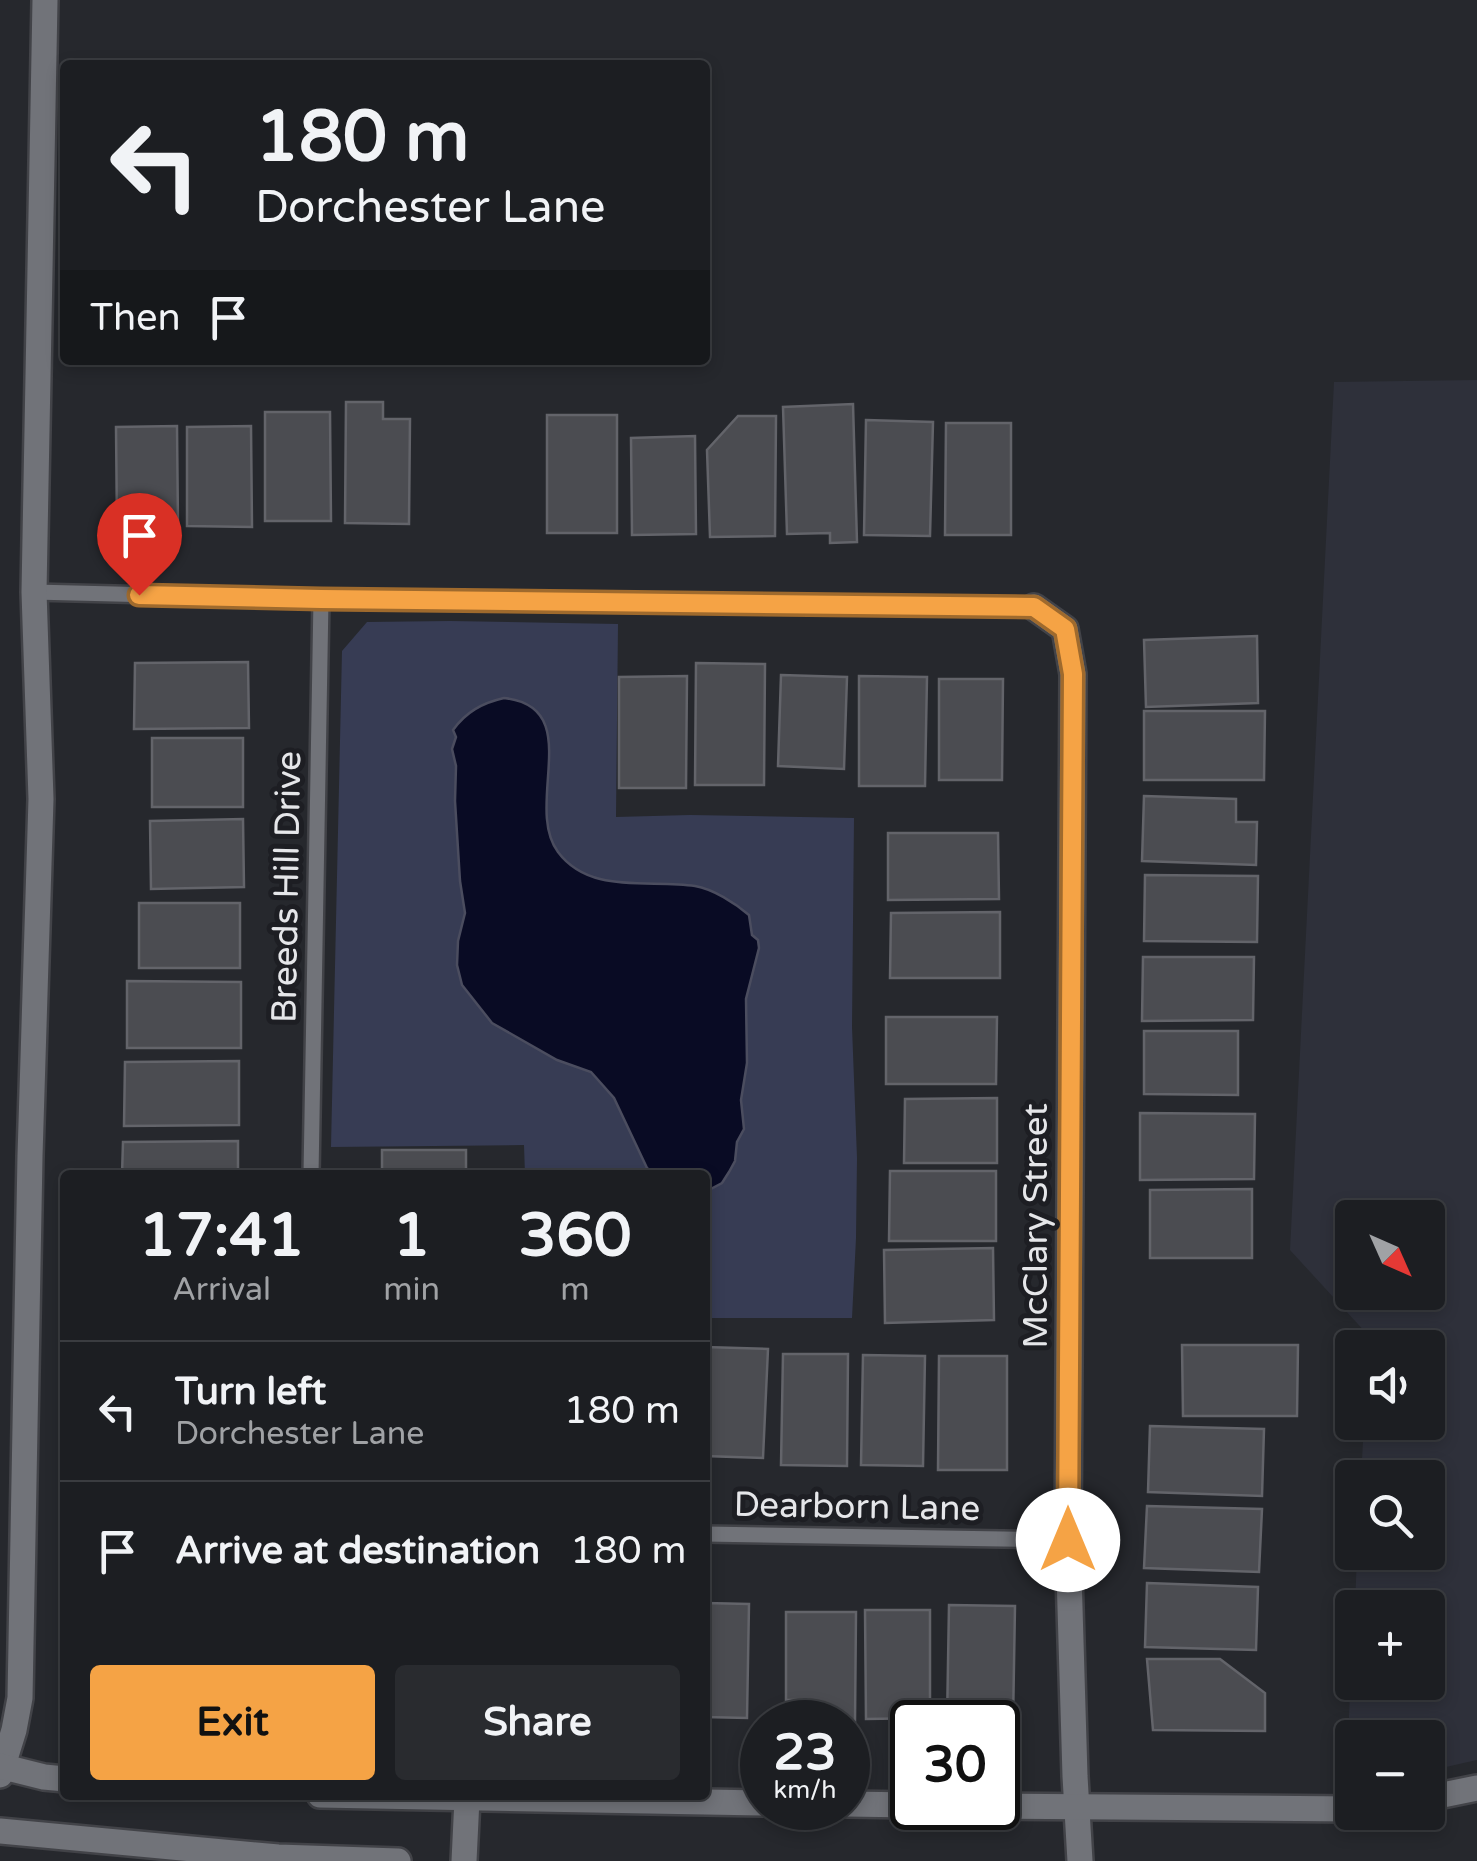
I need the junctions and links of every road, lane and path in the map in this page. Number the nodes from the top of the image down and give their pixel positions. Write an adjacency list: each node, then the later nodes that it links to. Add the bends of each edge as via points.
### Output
1 (45, 0): 2 (street)
2 (34, 592): 3 (lane); 8 (street, via 40,799 20,1698)
3 (321, 599): 4 (lane); 5 (lane, Breeds Hill Drive)
4 (1034, 607): 7 (street, McClary Street, via 1065,629 1073,674)
5 (311, 1170)
6 (710, 1534): 7 (lane, Dearborn Lane)
7 (1068, 1540): 16 (street, McClary Street)
8 (1, 1769): 9 (street)
9 (60, 1779)
10 (1477, 1788): 11 (street)
11 (1445, 1795)
12 (467, 1800): 20 (street)
13 (565, 1800): 14 (street)
14 (740, 1802)
15 (1020, 1806): 16 (street)
16 (1077, 1807): 17 (street); 21 (street, McClary Street)
17 (1335, 1809)
18 (0, 1831): 19 (street, via 278,1857)
19 (398, 1861)
20 (464, 1861)
21 (1080, 1861)

